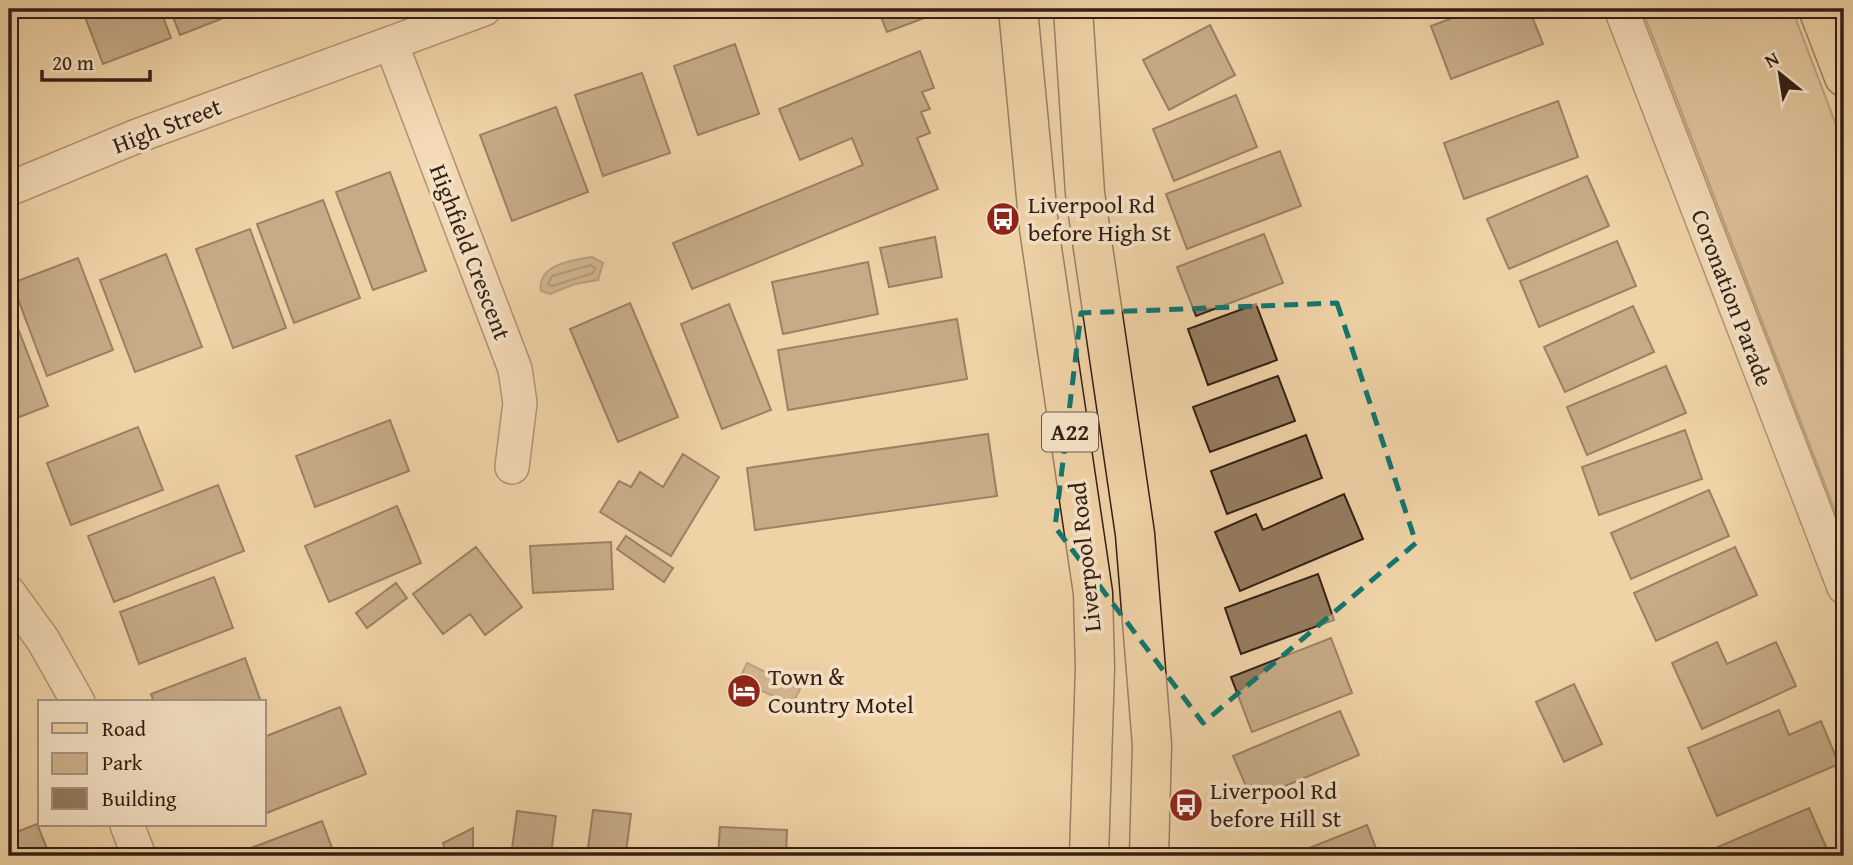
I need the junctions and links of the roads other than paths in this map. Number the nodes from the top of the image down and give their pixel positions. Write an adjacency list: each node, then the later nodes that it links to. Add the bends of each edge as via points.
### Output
1 (484, 9): 6 (street, High Street)
2 (1018, 9): 15 (main road, Liverpool Road / A22, via 1039,228 1093,593)
3 (1073, 9): 16 (main road, Liverpool Road / A22, via 1085,193 1135,534 1152,745)
4 (1620, 9): 10 (street, Coronation Parade)
5 (1818, 9): 7 (main road)
6 (391, 43): 8 (street, High Street, via 137,136); 9 (street, Highfield Crescent, via 514,369 520,403)
7 (1844, 77)
8 (9, 189)
9 (512, 467)
10 (1844, 587)
11 (9, 593): 12 (street, via 43,640)
12 (77, 700)
13 (127, 826): 14 (street)
14 (139, 856)
15 (1089, 856)
16 (1149, 856)

